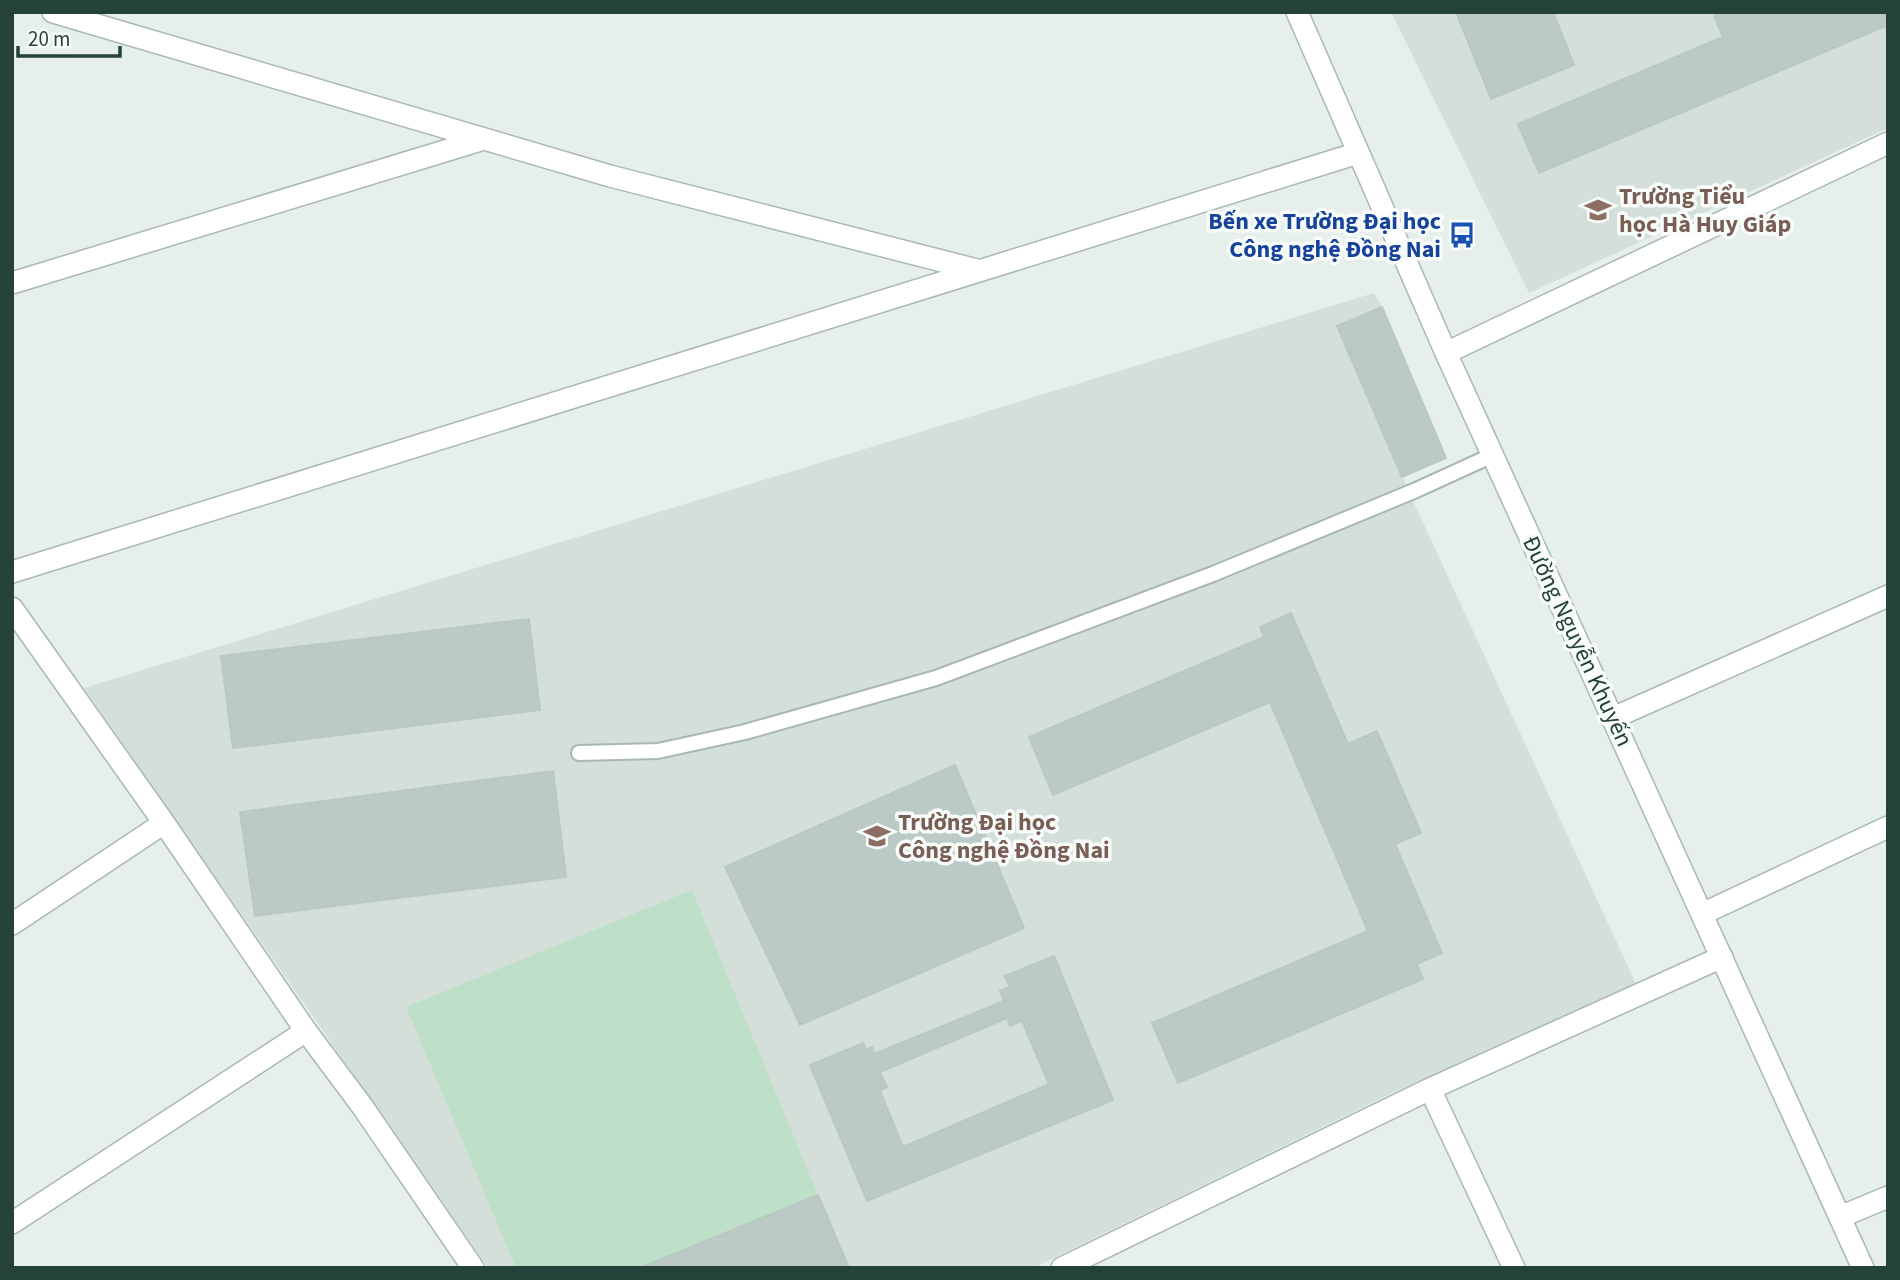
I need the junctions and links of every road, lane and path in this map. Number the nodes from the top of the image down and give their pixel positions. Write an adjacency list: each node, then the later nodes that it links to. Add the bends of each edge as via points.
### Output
1 (53, 12): 3 (street)
2 (1297, 12): 5 (street, Đường Nguyễn Khuyến)
3 (484, 139): 6 (street, via 610,176); 7 (street)
4 (1888, 143): 8 (street)
5 (1358, 153): 6 (street); 8 (street, Đường Nguyễn Khuyến)
6 (979, 270): 10 (street)
7 (12, 283)
8 (1446, 353): 9 (street, Đường Nguyễn Khuyến)
9 (1493, 455): 13 (street, Đường Nguyễn Khuyến); 14 (lane, via 1213,574 936,678 670,749)
10 (12, 572)
11 (1888, 596): 13 (street)
12 (12, 608): 15 (street)
13 (1613, 718): 17 (street, Đường Nguyễn Khuyến)
14 (579, 753)
15 (164, 823): 18 (street); 20 (street)
16 (1888, 827): 17 (street)
17 (1702, 914): 19 (street, Đường Nguyễn Khuyến)
18 (12, 924)
19 (1722, 957): 21 (street); 23 (street, Đường Nguyễn Khuyến)
20 (306, 1031): 24 (street); 25 (street)
21 (1430, 1089): 26 (street); 27 (street)
22 (1888, 1198): 23 (street)
23 (1840, 1217): 28 (street, Đường Nguyễn Khuyến)
24 (12, 1223)
25 (469, 1267)
26 (1062, 1268)
27 (1514, 1268)
28 (1863, 1268)

